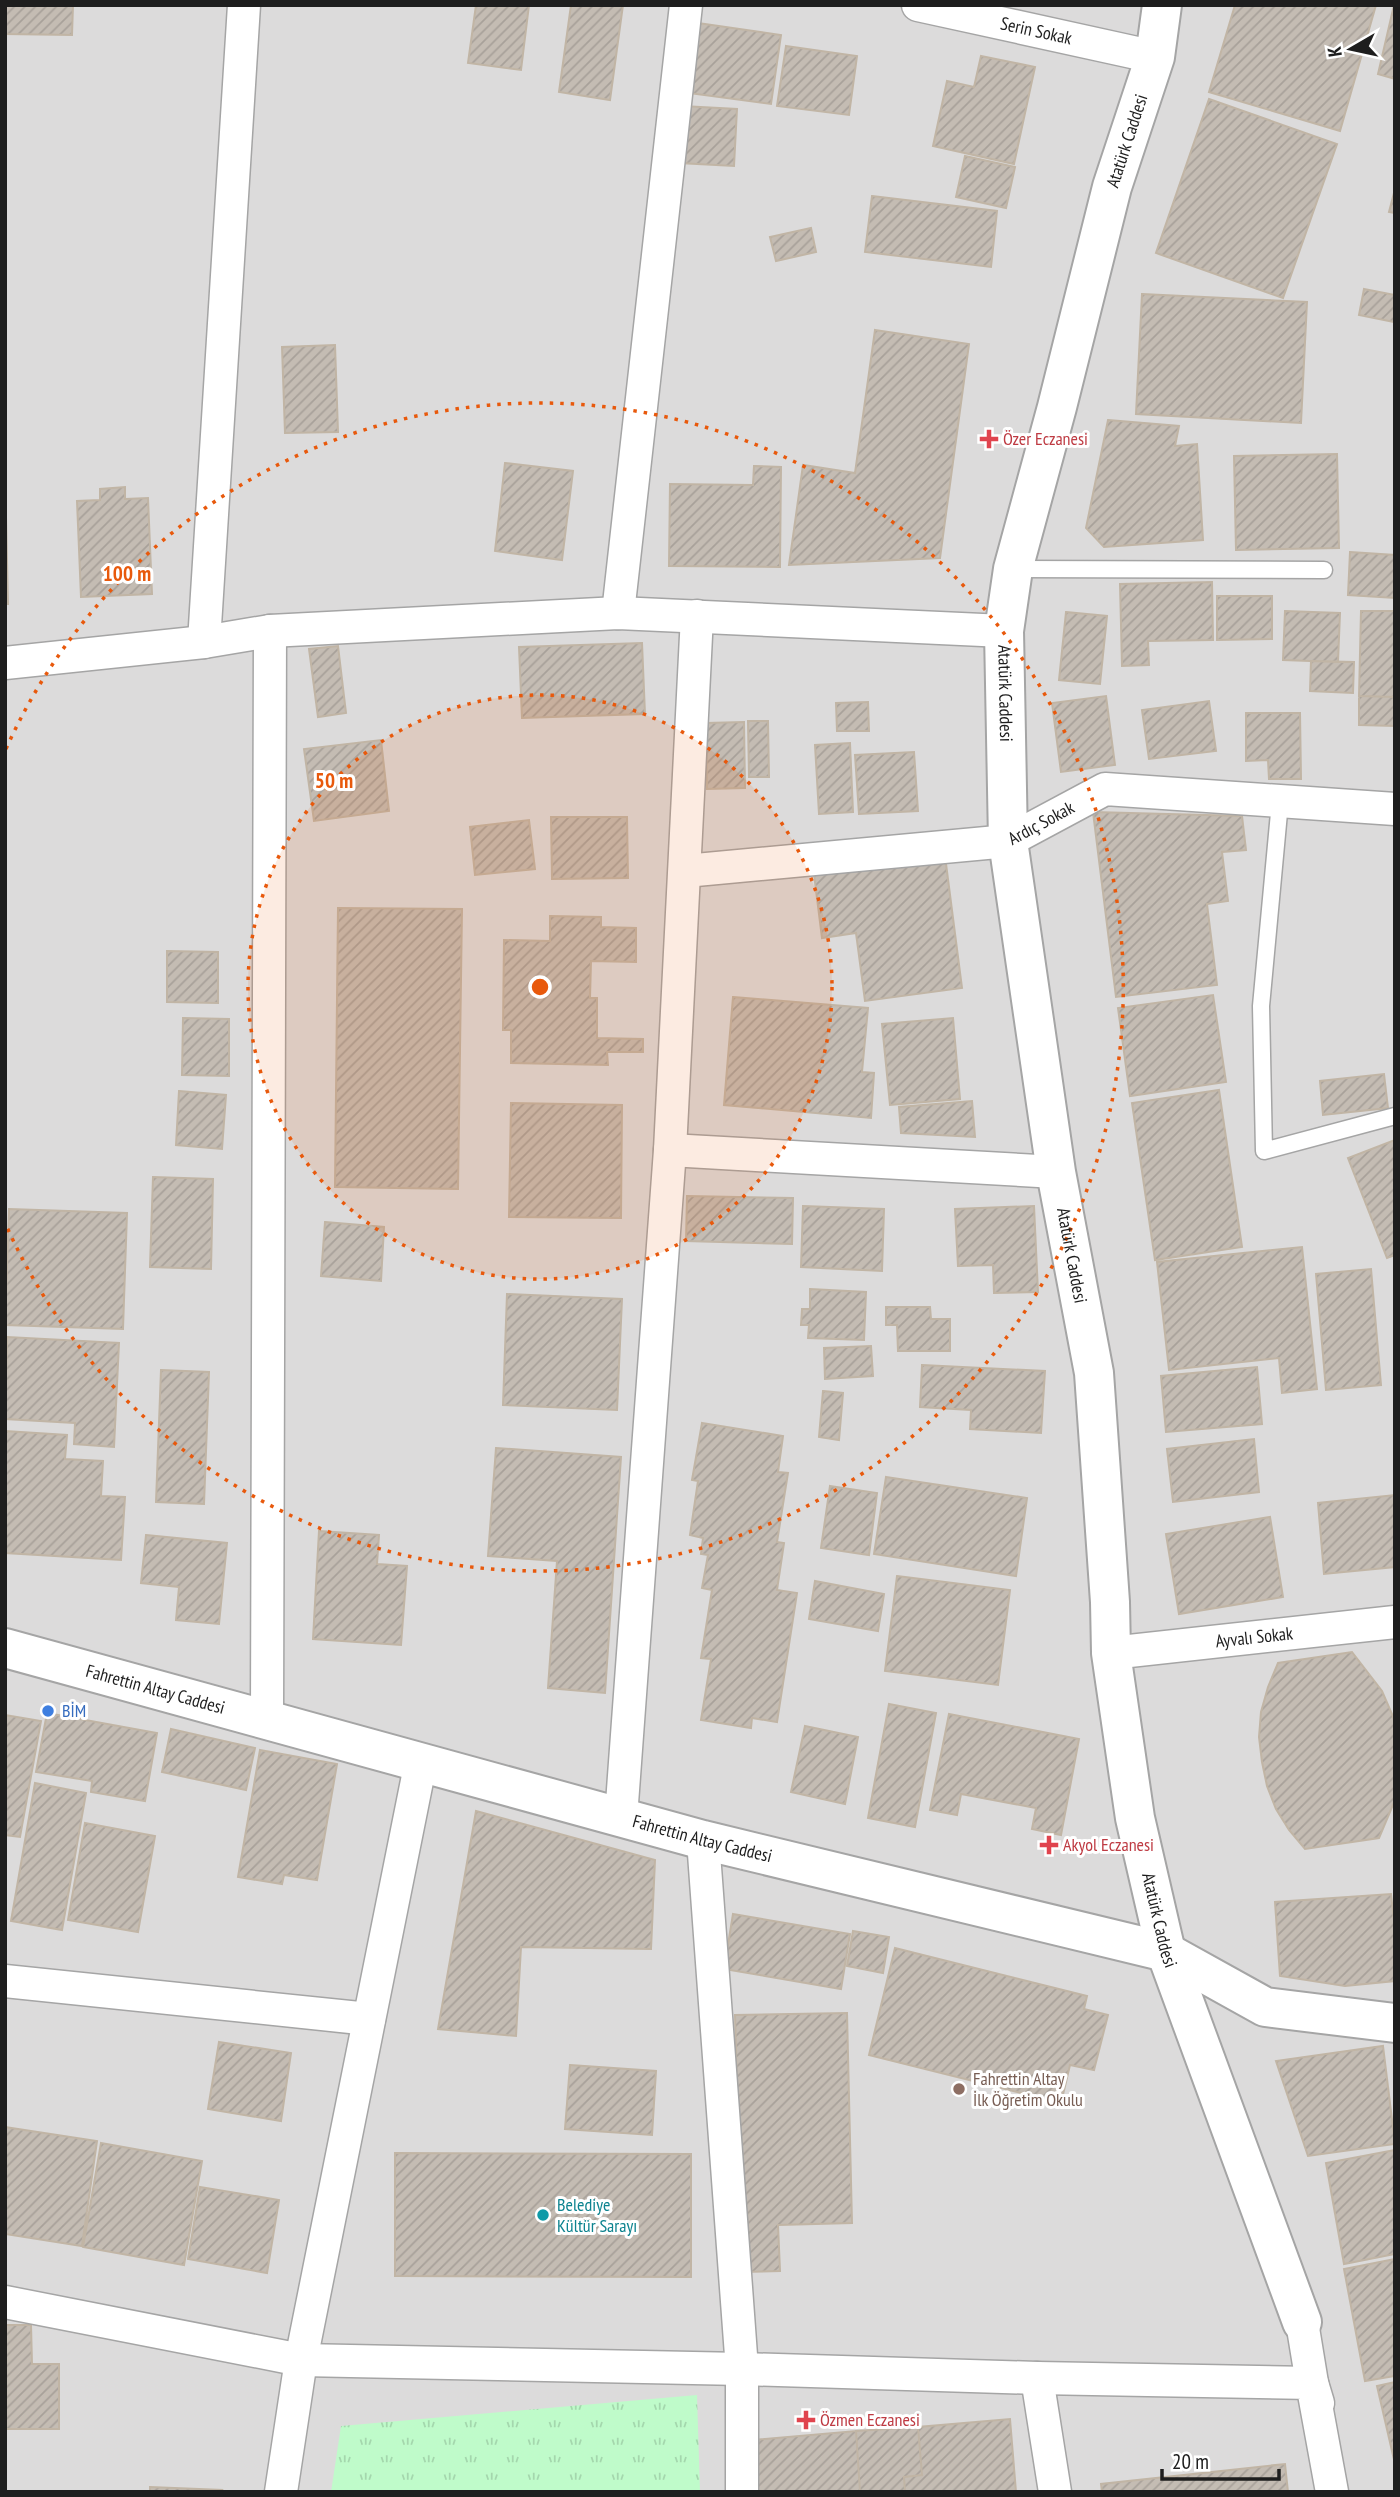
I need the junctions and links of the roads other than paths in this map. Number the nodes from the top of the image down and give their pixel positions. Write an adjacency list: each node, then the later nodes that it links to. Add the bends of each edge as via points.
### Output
1 (244, 5): 12 (street)
2 (685, 5): 8 (street)
3 (918, 5): 5 (street, Serin Sokak)
4 (1163, 5): 5 (street, Atatürk Caddesi)
5 (1155, 57): 6 (street, Atatürk Caddesi, via 1112,187)
6 (1013, 569): 7 (lane); 11 (street, Atatürk Caddesi)
7 (1324, 570)
8 (618, 613): 9 (street); 10 (street)
9 (697, 616): 11 (street); 17 (street)
10 (270, 631): 12 (street); 24 (street)
11 (1004, 631): 16 (street, Atatürk Caddesi)
12 (204, 642): 13 (street)
13 (5, 663)
14 (1280, 802): 15 (street, Ardıç Sokak); 16 (street, Ardıç Sokak, via 1105,789); 18 (lane, via 1261,1006 1264,1151)
15 (1395, 809)
16 (1008, 841): 17 (street, Ardıç Sokak); 20 (street, Atatürk Caddesi)
17 (685, 871): 19 (street)
18 (1395, 1116)
19 (670, 1150): 20 (street); 26 (street)
20 (1056, 1172): 23 (street, Atatürk Caddesi, via 1094,1373)
21 (1395, 1622): 23 (street, Ayvalı Sokak)
22 (5, 1647): 24 (street, Fahrettin Altay Caddesi)
23 (1111, 1653): 28 (street, Atatürk Caddesi, via 1135,1818)
24 (267, 1719): 25 (street, Fahrettin Altay Caddesi)
25 (421, 1761): 26 (street, Fahrettin Altay Caddesi); 30 (street)
26 (621, 1817): 27 (street, Fahrettin Altay Caddesi)
27 (703, 1840): 28 (street, Fahrettin Altay Caddesi); 35 (street)
28 (1166, 1952): 31 (street, Fahrettin Altay Caddesi, via 1265,2007); 33 (street, Atatürk Caddesi)
29 (5, 1981): 30 (street)
30 (369, 2019): 34 (street)
31 (1395, 2022)
32 (5, 2302): 34 (street)
33 (1302, 2322): 37 (street, Atatürk Caddesi)
34 (301, 2360): 35 (street); 38 (street)
35 (742, 2369): 36 (street); 39 (street)
36 (1037, 2378): 37 (street); 40 (street)
37 (1312, 2384): 41 (street); 42 (street, Atatürk Caddesi)
38 (281, 2492)
39 (742, 2492)
40 (1055, 2492)
41 (1332, 2492)
42 (1345, 2492)

